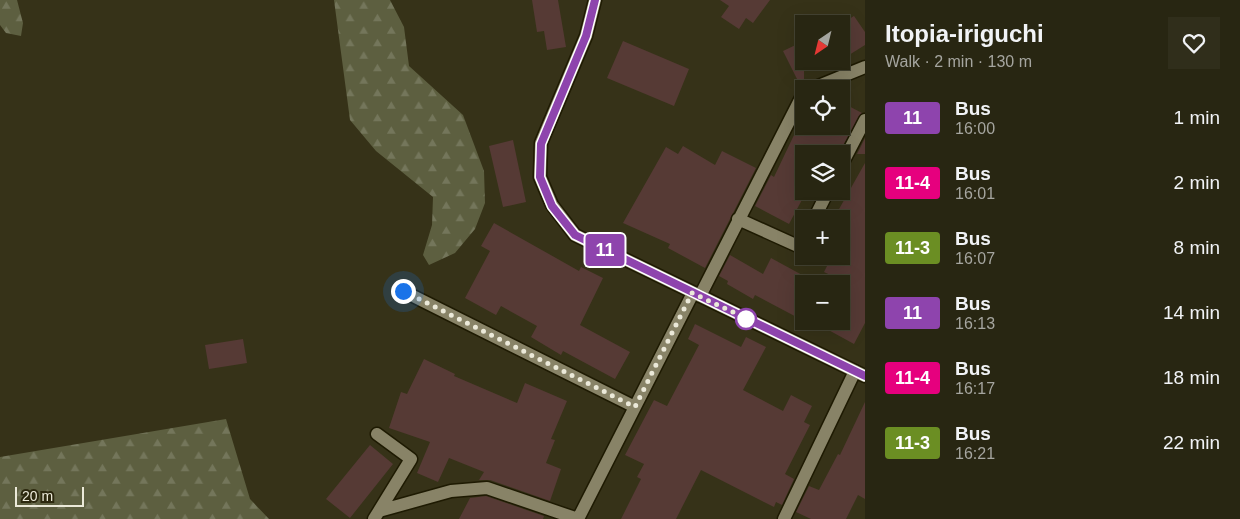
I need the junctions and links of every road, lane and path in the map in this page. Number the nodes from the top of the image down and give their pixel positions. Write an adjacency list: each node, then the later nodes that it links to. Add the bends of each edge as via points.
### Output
1 (595, 0): 10 (street, via 586,36 541,144 540,177 552,206 575,235)
2 (865, 67): 3 (street)
3 (833, 80)
4 (795, 109): 7 (street)
5 (865, 120): 6 (street)
6 (850, 149)
7 (738, 219): 8 (street); 10 (street)
8 (795, 245)
9 (403, 291): 12 (street)
10 (696, 294): 11 (street); 12 (street)
11 (862, 373): 16 (street)
12 (635, 407): 15 (street)
13 (376, 434): 14 (street, via 412,459)
14 (377, 515): 15 (street, via 451,491 487,488)
15 (578, 519)
16 (784, 519)

